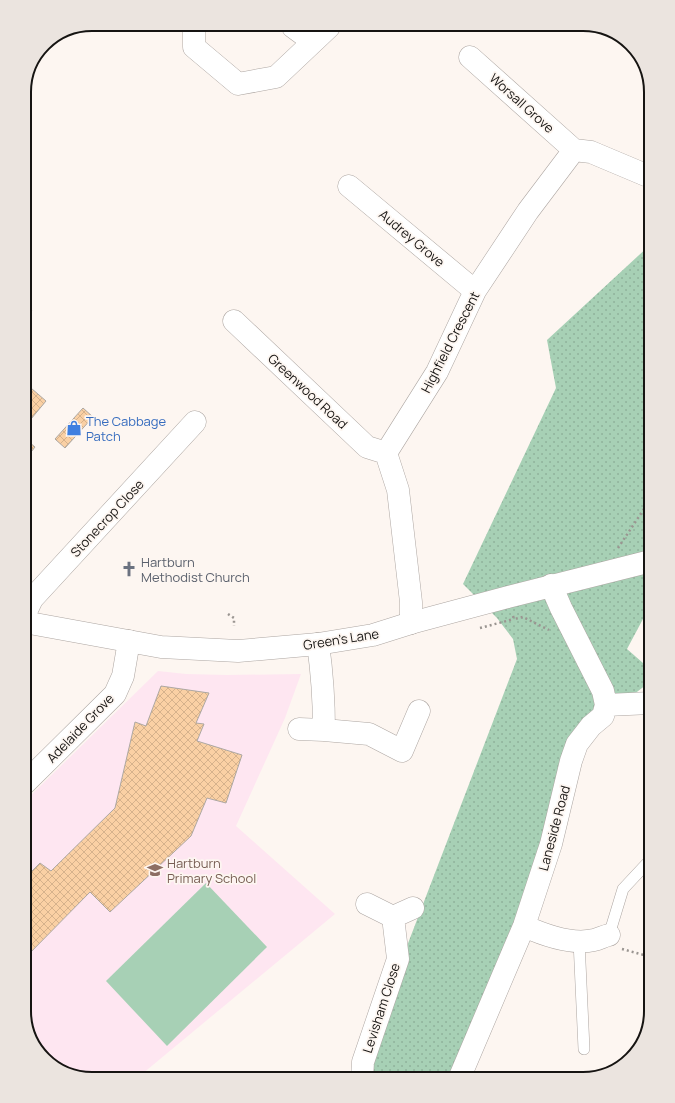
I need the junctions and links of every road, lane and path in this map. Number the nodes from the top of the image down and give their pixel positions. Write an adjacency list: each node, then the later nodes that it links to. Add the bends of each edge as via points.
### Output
1 (194, 31): 4 (street, via 194,47 238,84 276,77)
2 (298, 31): 4 (street)
3 (324, 31): 4 (street)
4 (312, 41)
5 (470, 56): 6 (street, Worsall Grove)
6 (574, 150): 7 (street, via 591,152); 9 (street, Highfield Crescent, via 528,210)
7 (644, 174)
8 (350, 186): 9 (street, Audrey Grove)
9 (475, 291): 12 (street, Highfield Crescent, via 437,372)
10 (234, 321): 12 (street, Greenwood Road, via 367,447)
11 (195, 422): 15 (street, Stonecrop Close)
12 (386, 453): 18 (street, via 398,490 411,602)
13 (644, 563): 14 (street, Green's Lane)
14 (551, 586): 18 (street, Green's Lane); 23 (street, via 603,691)
15 (31, 601)
16 (228, 614): 19 (path, via 234,618)
17 (31, 623): 20 (street, Green's Lane)
18 (411, 623): 21 (street, Green's Lane, via 373,635)
19 (234, 626)
20 (129, 641): 21 (street, Green's Lane, via 161,646 238,651); 27 (street, Adelaide Grove, via 123,676 115,694)
21 (318, 644): 26 (street)
22 (644, 704): 23 (street)
23 (606, 705): 32 (street, Laneside Road, via 603,716 576,744 551,844)
24 (419, 711): 26 (street, via 402,751 369,734)
25 (300, 729): 26 (street)
26 (324, 730)
27 (31, 766)
28 (644, 866): 33 (lane, via 623,889)
29 (367, 904): 31 (street)
30 (413, 908): 31 (street)
31 (393, 917): 36 (street, Levisham Close, via 398,959 363,1062)
32 (524, 926): 34 (street); 37 (street, Laneside Road)
33 (609, 935): 34 (street)
34 (579, 942): 35 (lane)
35 (584, 1049)
36 (362, 1072)
37 (462, 1072)

